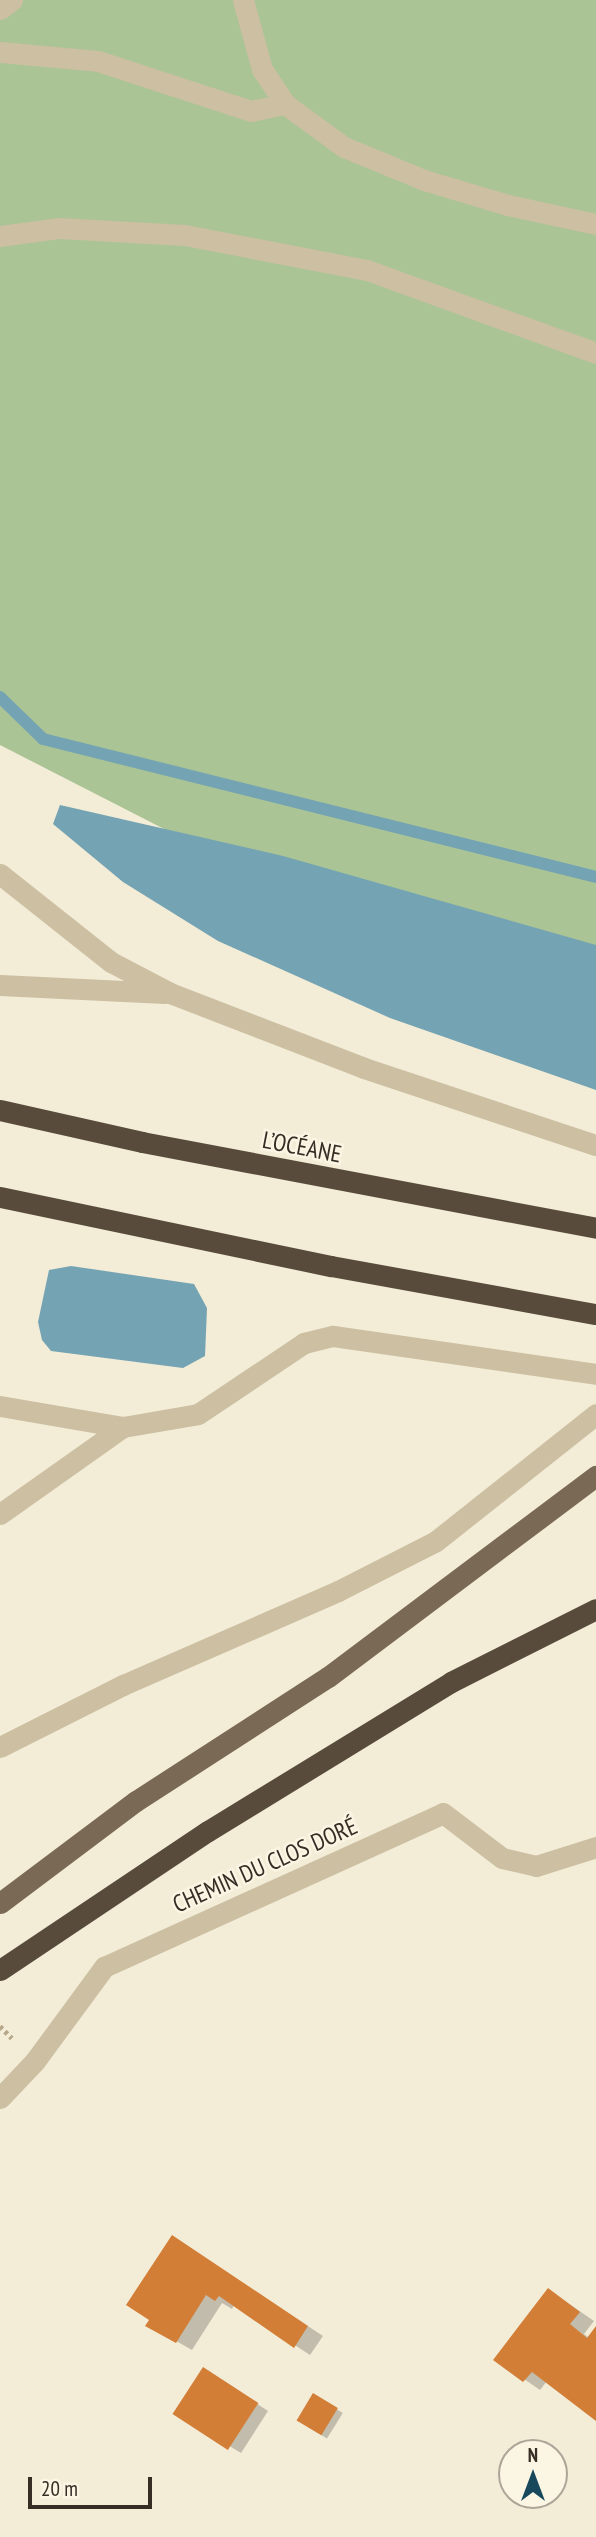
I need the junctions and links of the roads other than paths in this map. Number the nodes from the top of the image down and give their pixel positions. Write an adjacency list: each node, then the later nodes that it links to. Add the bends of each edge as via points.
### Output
1 (12, 0): 3 (street)
2 (243, 0): 5 (street, via 262,69)
3 (0, 9)
4 (0, 52): 5 (street, via 98,61 251,111)
5 (285, 104): 6 (street, via 344,146 424,180)
6 (596, 224)
7 (0, 236): 8 (street, via 59,228 184,235 367,270)
8 (596, 353)
9 (0, 874): 11 (street, via 111,962)
10 (0, 985): 11 (street)
11 (170, 993): 13 (street, via 364,1068)
12 (0, 1110): 15 (highway, L’OCÉANE, via 181,1150)
13 (596, 1146)
14 (0, 1197): 16 (highway, via 331,1266)
15 (596, 1228)
16 (596, 1314)
17 (596, 1374): 20 (street, via 333,1336 304,1343 198,1414)
18 (0, 1406): 20 (street)
19 (596, 1414): 24 (street, via 436,1541 338,1591 123,1685)
20 (123, 1427): 22 (street)
21 (596, 1476): 26 (main road, via 328,1677 136,1801)
22 (0, 1514)
23 (596, 1609): 27 (highway, via 451,1682 208,1830)
24 (0, 1748)
25 (596, 1847): 28 (street, CHEMIN DU CLOS DORÉ, via 536,1866 513,1861 502,1858 443,1813 104,1967 35,2061)
26 (0, 1903)
27 (0, 1970)
28 (0, 2098)

